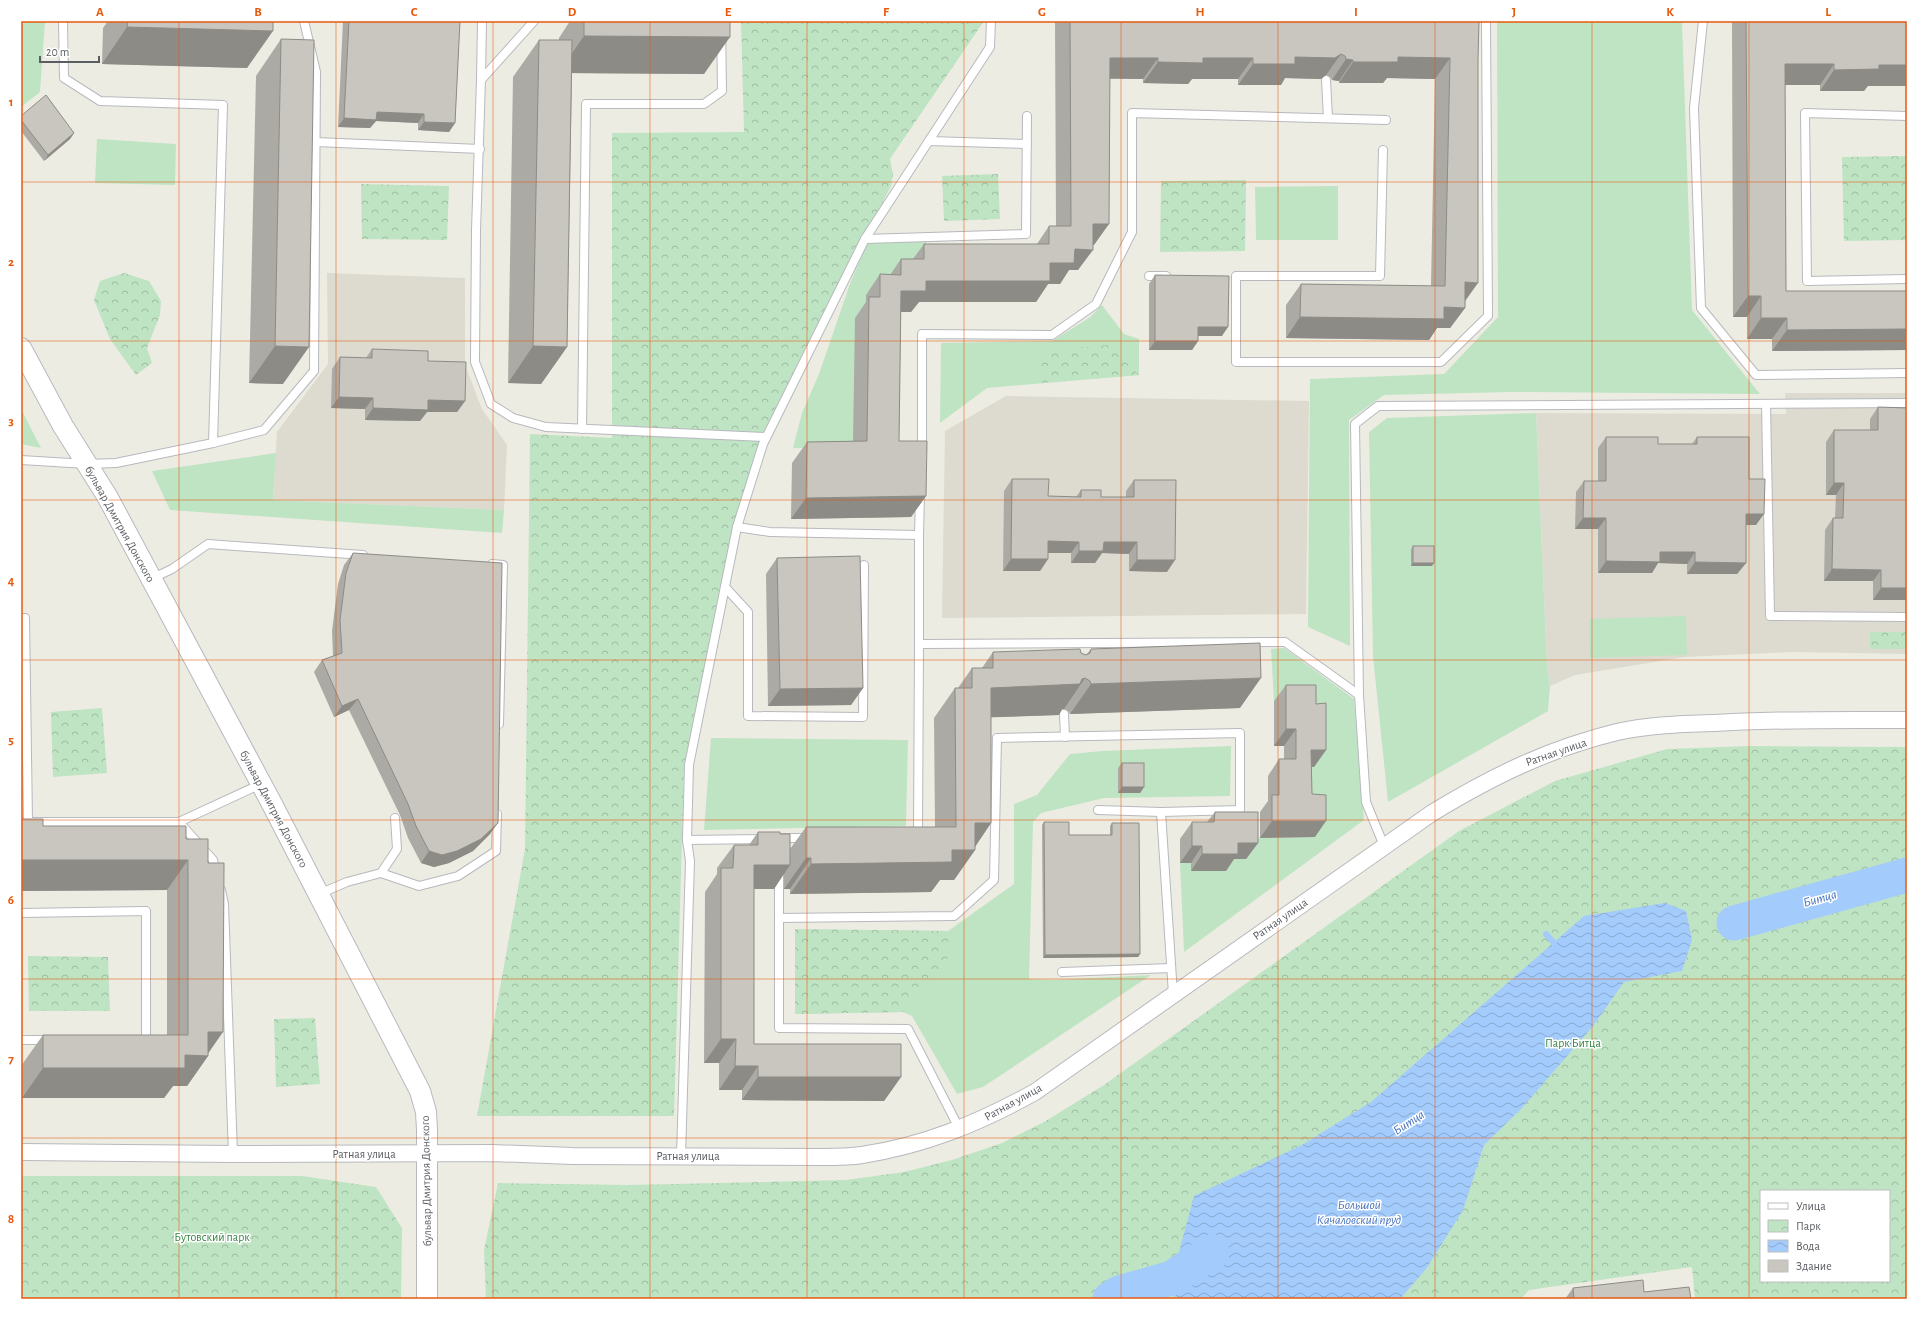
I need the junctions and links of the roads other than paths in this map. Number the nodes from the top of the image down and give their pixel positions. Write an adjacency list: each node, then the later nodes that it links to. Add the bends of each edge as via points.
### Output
1 (63, 21): 30 (lane, via 64,78 100,101 223,105)
2 (304, 21): 16 (lane, via 316,72)
3 (482, 21): 9 (lane)
4 (534, 21): 9 (lane)
5 (721, 21): 28 (lane, via 722,91 704,104 586,104)
6 (991, 21): 15 (lane, via 990,47)
7 (1486, 21): 19 (lane, via 1488,316 1441,362 1236,362 1232,276 1380,276)
8 (1703, 21): 25 (lane, via 1694,108 1701,308 1756,375)
9 (481, 80): 18 (lane)
10 (1326, 80): 13 (lane)
11 (1027, 116): 17 (lane)
12 (1907, 116): 23 (lane, via 1805,113 1807,281)
13 (1328, 118): 14 (lane); 32 (lane, via 1132,113 1132,232 1096,304 1052,335 922,334)
14 (1386, 120)
15 (929, 141): 17 (lane); 20 (lane)
16 (316, 142): 18 (lane); 30 (lane, via 314,371 264,430)
17 (1027, 144): 20 (lane, via 1026,234)
18 (480, 149): 28 (lane, via 476,230 475,362 491,404 513,418 546,427)
19 (1383, 150)
20 (865, 238): 29 (lane)
21 (1149, 276): 22 (lane)
22 (1173, 276)
23 (1907, 279)
24 (21, 348): 33 (street, бульвар Дмитрия Донского, via 62,426)
25 (1907, 373)
26 (1907, 403): 27 (lane)
27 (1766, 404): 42 (lane, via 1770,616); 45 (lane, via 1378,406 1355,424)
28 (582, 428): 29 (lane)
29 (766, 437): 35 (lane)
30 (213, 443): 33 (lane, via 116,463)
31 (21, 460): 33 (lane)
32 (921, 460)
33 (88, 464): 40 (street, бульвар Дмитрия Донского)
34 (920, 490): 36 (lane)
35 (737, 527): 36 (lane, via 770,532); 41 (lane)
36 (919, 535): 44 (lane)
37 (376, 556): 40 (lane, via 208,544 172,569)
38 (479, 563): 48 (lane, via 503,565)
39 (864, 565): 41 (lane, via 863,717 748,716 748,612)
40 (151, 579): 50 (street, бульвар Дмитрия Донского)
41 (725, 587): 58 (lane, via 689,766)
42 (1907, 617)
43 (21, 618): 55 (lane, via 25,618 28,822)
44 (919, 644): 45 (lane, via 1063,647 1285,642); 56 (lane, via 918,837)
45 (1359, 695): 59 (lane, via 1366,802)
46 (1064, 714): 49 (lane)
47 (1907, 720): 59 (street, Ратная улица, via 1754,721 1671,725 1619,732 1571,745 1525,762 1476,786)
48 (499, 732)
49 (1065, 737): 53 (lane, via 1240,733 1240,810); 64 (lane, via 997,738 994,880 954,916)
50 (261, 784): 55 (lane); 62 (street, бульвар Дмитрия Донского)
51 (497, 803): 61 (lane, via 496,851 458,876 419,886)
52 (1098, 810): 53 (lane)
53 (1161, 812): 65 (lane)
54 (395, 818): 61 (lane, via 398,849)
55 (179, 822): 73 (lane, via 213,860 224,904)
56 (910, 837)
57 (815, 838): 58 (lane, via 779,842)
58 (687, 840): 75 (lane, via 690,861)
59 (1384, 846): 67 (street, Ратная улица)
60 (779, 862): 64 (lane)
61 (381, 873): 62 (lane)
62 (318, 894): 74 (street, бульвар Дмитрия Донского, via 420,1092 426,1112)
63 (21, 913): 70 (lane, via 146,910 146,1040)
64 (779, 918): 71 (lane, via 779,1028 908,1028)
65 (1171, 968): 66 (lane); 67 (lane)
66 (1062, 972)
67 (1173, 994): 71 (street, Ратная улица, via 1035,1092)
68 (21, 1040): 69 (lane)
69 (60, 1040)
70 (130, 1040)
71 (960, 1130): 75 (street, Ратная улица, via 926,1141 860,1155)
72 (21, 1152): 73 (street, Ратная улица)
73 (232, 1154): 74 (street, Ратная улица)
74 (427, 1154): 75 (street, Ратная улица); 76 (street, бульвар Дмитрия Донского)
75 (681, 1156)
76 (427, 1299)

